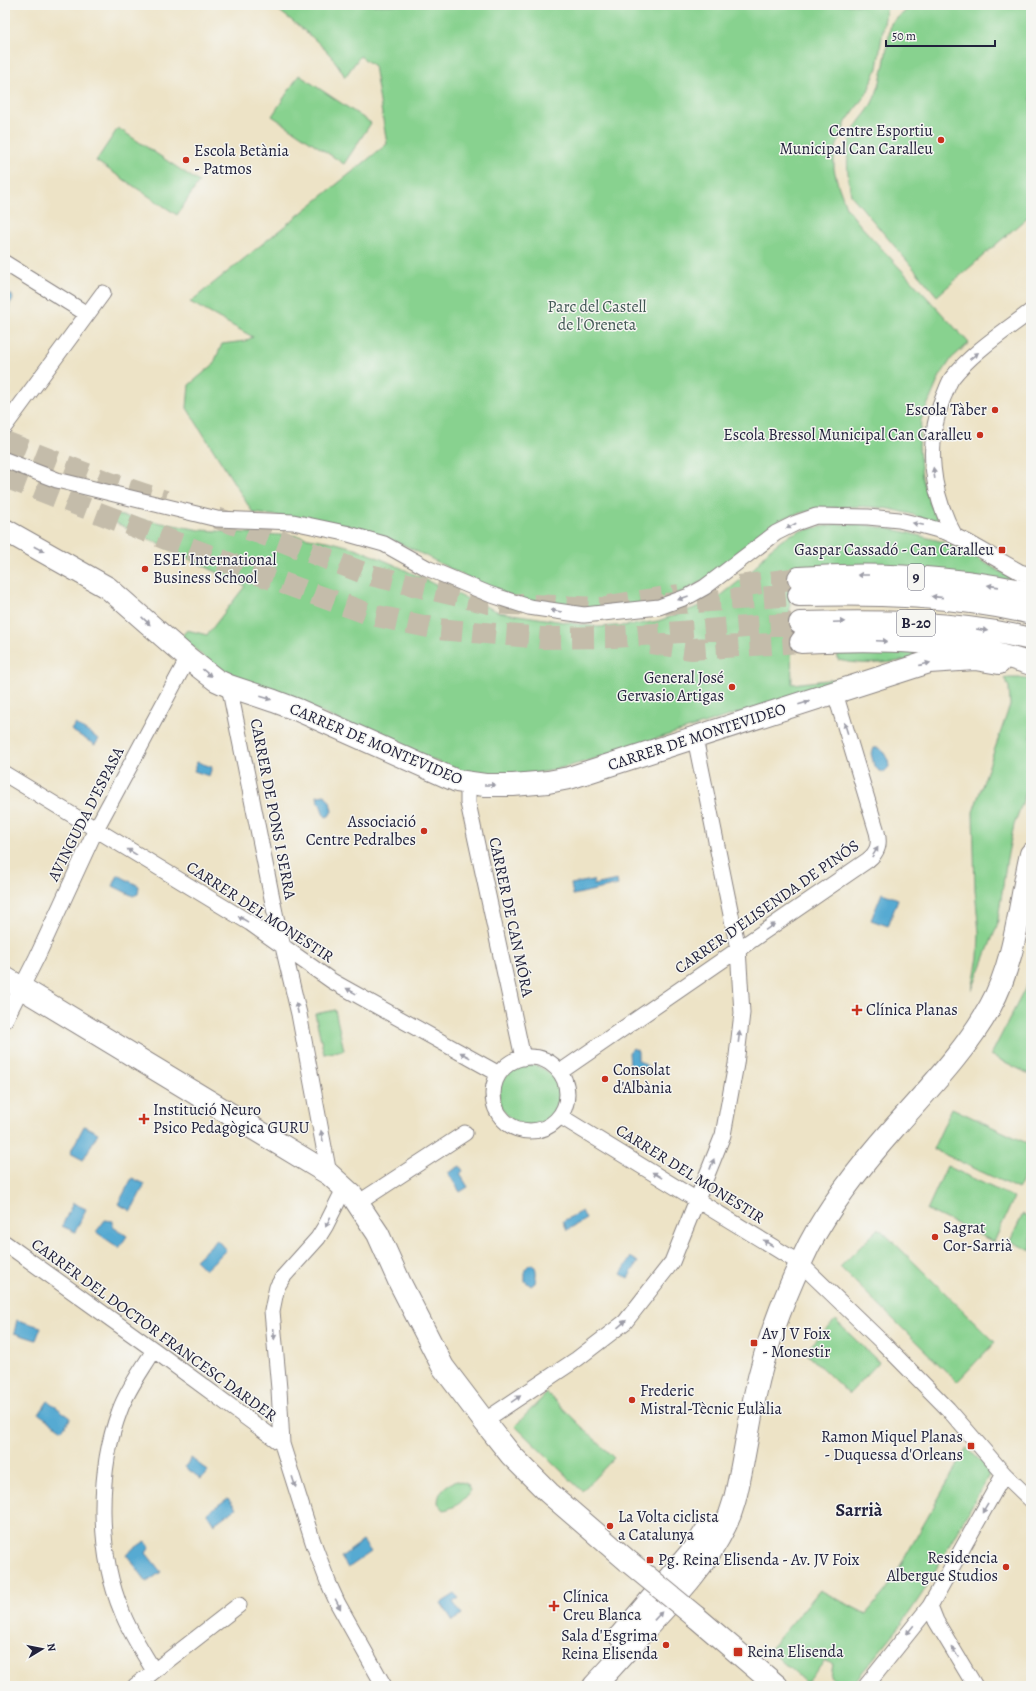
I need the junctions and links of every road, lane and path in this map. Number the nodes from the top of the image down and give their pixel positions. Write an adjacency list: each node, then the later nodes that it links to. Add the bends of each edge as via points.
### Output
1 (5, 263): 4 (street)
2 (102, 293): 4 (street)
3 (1031, 310): 8 (street, one-way to 3, via 940,502 933,469 934,429 940,408 951,379 967,361)
4 (87, 314): 5 (street)
5 (5, 426)
6 (5, 460): 8 (street, one-way to 6, via 899,520 816,516 796,522 776,533 705,587 689,596 659,607 584,615 529,607 490,594 427,568 384,544 345,533 293,522 217,519 58,480)
7 (5, 530): 14 (main road, CARRER DE MONTEVIDEO, one-way to 14, via 108,588)
8 (955, 536): 9 (street, via 1020,572)
9 (1031, 575)
10 (799, 586): 11 (main road, 9, one-way to 10, via 935,578 881,576); 12 (main road, B-20, one-way to 10, via 927,596)
11 (1031, 593)
12 (1031, 612)
13 (1031, 639): 15 (main road, B-20, via 959,626 923,623 843,622 801,633 974,648)
14 (188, 658): 17 (main road, CARRER DE MONTEVIDEO, one-way to 17, via 216,680); 22 (street, AVINGUDA D'ESPASA)
15 (1031, 664)
16 (1031, 667): 18 (main road, CARRER DE MONTEVIDEO, one-way to 16, via 929,662 975,660)
17 (229, 686): 21 (main road, CARRER DE MONTEVIDEO, one-way to 21, via 274,700 443,776); 24 (street, CARRER DE PONS I SERRA)
18 (835, 694): 19 (main road, CARRER DE MONTEVIDEO, one-way to 18); 25 (street, CARRER D'ELISENDA DE PINÓS, one-way to 18, via 868,860 878,848 879,839)
19 (696, 738): 21 (main road, CARRER DE MONTEVIDEO, one-way to 19, via 513,785 548,782); 25 (street)
20 (5, 774): 22 (street, CARRER DEL MONESTIR)
21 (468, 783): 28 (street, CARRER DE CAN MÓRA, via 468,803)
22 (96, 829): 24 (street, CARRER DEL MONESTIR, one-way to 22); 26 (street, AVINGUDA D'ESPASA, via 37,957)
23 (1031, 854): 36 (main road, via 1011,955 990,1006 946,1071 864,1164 816,1234)
24 (283, 946): 30 (street, CARRER DEL MONESTIR, one-way to 24, via 332,981); 33 (street, CARRER DE PONS I SERRA, one-way to 24)
25 (738, 949): 29 (street, CARRER D'ELISENDA DE PINÓS); 34 (street, one-way to 25, via 723,1135 736,1064 742,1013)
26 (10, 985): 27 (street, AVINGUDA D'ESPASA); 33 (main road)
27 (5, 1020)
28 (522, 1058): 29 (street, via 540,1058); 30 (street, via 514,1060)
29 (560, 1072): 31 (street, via 566,1088 566,1098)
30 (498, 1074): 31 (street, via 493,1092 494,1104 498,1113 511,1126 522,1130 535,1130 552,1124)
31 (560, 1116): 34 (street, CARRER DEL MONESTIR, one-way to 31)
32 (465, 1133): 33 (street)
33 (344, 1188): 38 (main road, via 378,1234 400,1284 443,1367); 39 (street, one-way to 39, via 322,1232 277,1287 273,1318)
34 (698, 1200): 36 (street, CARRER DEL MONESTIR, one-way to 34); 38 (street, one-way to 34, via 577,1359 625,1322 672,1262)
35 (5, 1244): 37 (street, CARRER DEL DOCTOR FRANCESC DARDER)
36 (800, 1264): 40 (main road, via 770,1337 755,1397); 41 (street, CARRER DEL MONESTIR, via 948,1409)
37 (154, 1350): 39 (street, CARRER DEL DOCTOR FRANCESC DARDER); 45 (street, via 132,1383 120,1411 106,1470 103,1503 107,1552 114,1588 122,1612)
38 (484, 1421): 50 (main road, bridge, via 510,1454 549,1492)
39 (282, 1444): 47 (street, one-way to 47, via 328,1582)
40 (741, 1472): 48 (main road, via 697,1545); 49 (main road, one-way to 40, via 700,1567 725,1526 735,1502)
41 (1004, 1474): 42 (street, CARRER DEL MONESTIR); 44 (street, one-way to 44)
42 (1031, 1500)
43 (239, 1605): 45 (street)
44 (930, 1606): 51 (street, one-way to 51); 52 (street, one-way to 44)
45 (154, 1671): 46 (street)
46 (135, 1686)
47 (384, 1686)
48 (578, 1686)
49 (594, 1686)
50 (777, 1686)
51 (866, 1686)
52 (975, 1686)

